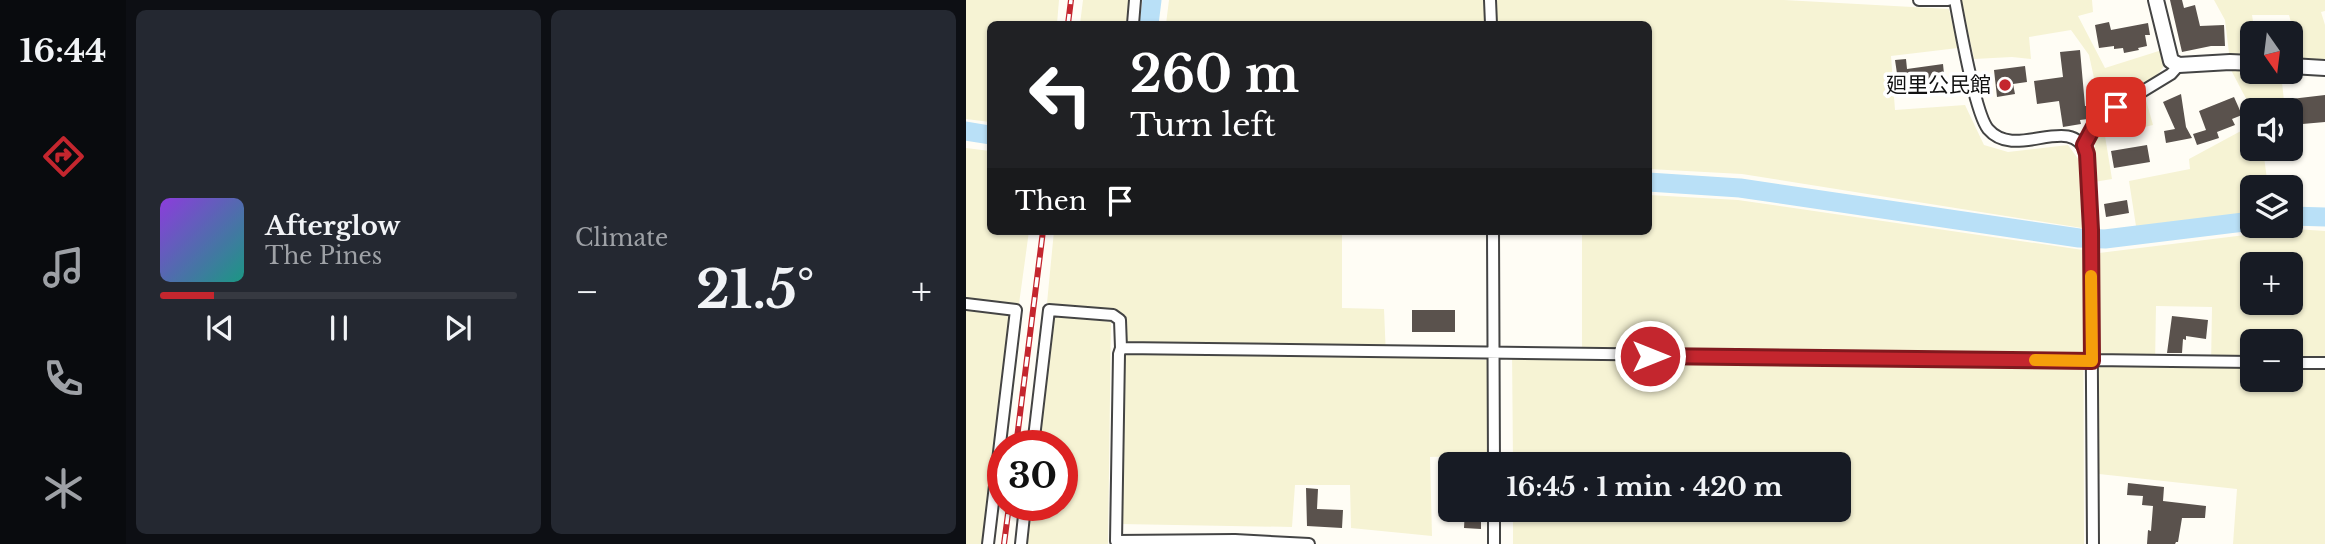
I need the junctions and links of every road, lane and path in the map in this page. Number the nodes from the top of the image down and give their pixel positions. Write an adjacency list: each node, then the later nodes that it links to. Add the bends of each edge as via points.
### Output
1 (1135, 0): 7 (street)
2 (1490, 0): 8 (street)
3 (1919, 0): 4 (street)
4 (1948, 0)
5 (1955, 0): 13 (street, via 1988,129 2001,139 2063,136 2077,138)
6 (2156, 0): 10 (street, via 2168,54)
7 (1133, 21)
8 (1491, 21)
9 (2240, 62): 10 (street)
10 (2179, 65): 13 (street, via 2098,119)
11 (2303, 67): 12 (street)
12 (2325, 68)
13 (2084, 145): 18 (street, via 2091,230)
14 (1493, 235): 17 (street)
15 (966, 303): 26 (street, via 1016,310)
16 (1121, 348): 17 (street); 22 (street, via 1120,320 1113,315 1049,310); 28 (street, via 1116,541)
17 (1493, 354): 18 (street); 23 (street)
18 (2092, 361): 19 (street); 30 (street)
19 (2240, 362)
20 (2303, 363): 21 (street)
21 (2325, 363)
22 (1034, 430)
23 (1494, 452)
24 (1023, 521): 27 (street)
25 (1494, 522): 29 (street)
26 (988, 544)
27 (1021, 544)
28 (1309, 544)
29 (1494, 544)
30 (2093, 544)

